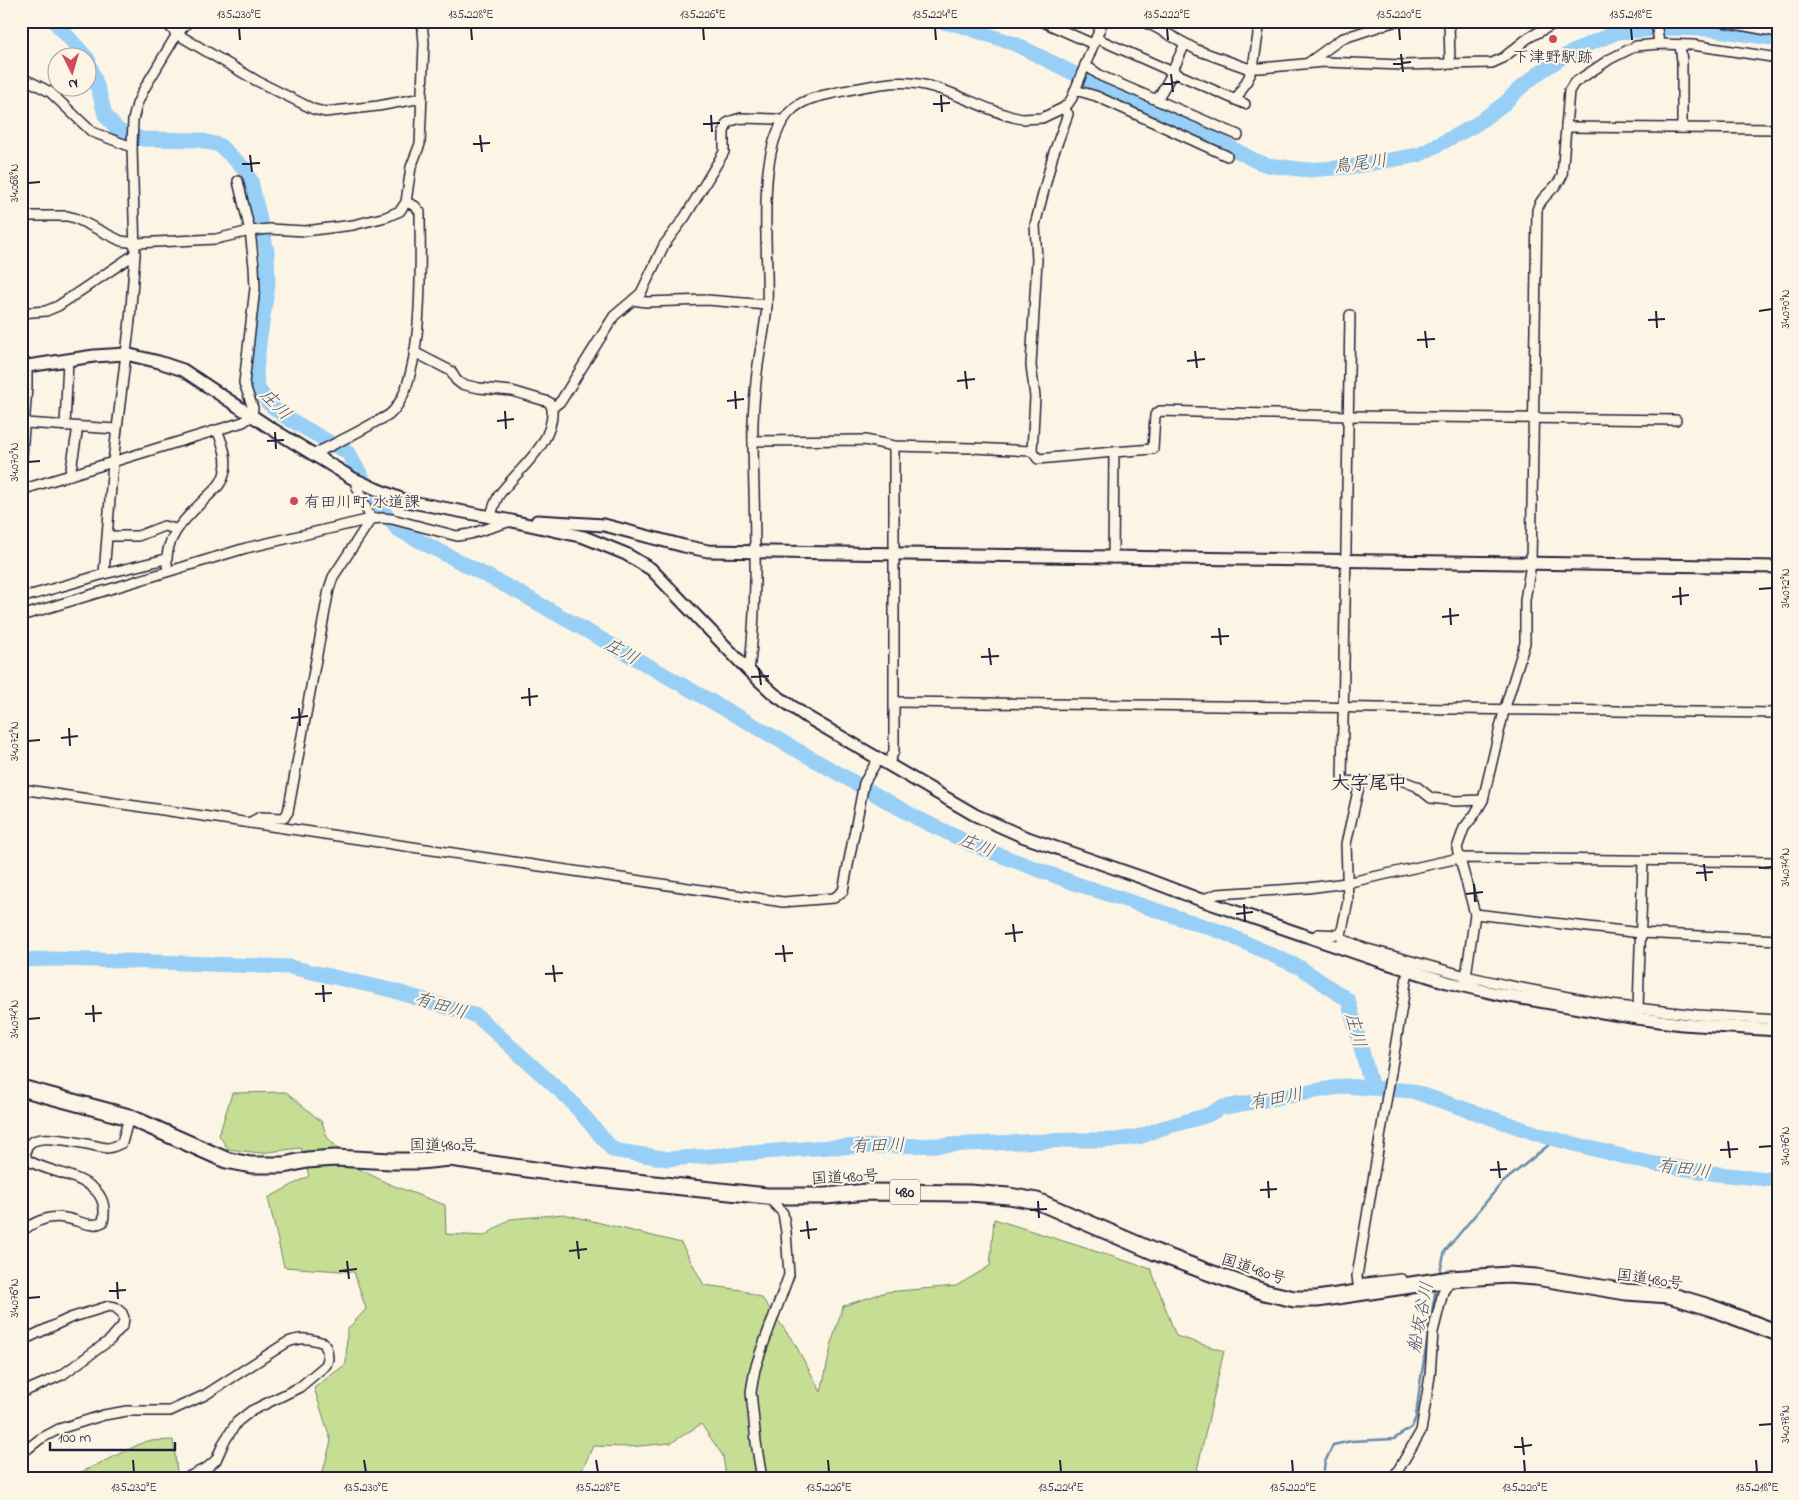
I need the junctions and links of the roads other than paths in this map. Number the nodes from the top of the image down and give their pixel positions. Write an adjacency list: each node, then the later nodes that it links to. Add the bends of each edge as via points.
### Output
1 (164, 21): 16 (street)
2 (189, 21): 16 (street)
3 (422, 21): 29 (street)
4 (1042, 21): 17 (street)
5 (1102, 21): 17 (street)
6 (1141, 21): 19 (street)
7 (1260, 21): 25 (street)
8 (1366, 21): 14 (street)
9 (1396, 21): 14 (street)
10 (1449, 21): 23 (street)
11 (1559, 21): 23 (street, via 1528,38 1498,61)
12 (1718, 21): 15 (street)
13 (1656, 22): 18 (street)
14 (1365, 31): 22 (street, via 1341,39)
15 (1778, 32)
16 (177, 34): 29 (street, via 257,81 313,109 326,112); 37 (street, via 137,104)
17 (1095, 41): 24 (street); 26 (street)
18 (1658, 42): 20 (street); 33 (street, via 1636,46 1574,83 1567,98)
19 (1185, 44): 25 (street); 26 (street)
20 (1680, 45): 21 (street); 34 (street)
21 (1778, 58)
22 (1307, 64): 23 (street); 25 (street)
23 (1450, 64)
24 (1084, 67): 28 (street); 30 (street)
25 (1251, 68): 26 (street, via 1240,102)
26 (1172, 72): 30 (street)
27 (21, 78): 37 (street, via 50,92 92,132)
28 (1076, 88): 31 (street); 38 (street)
29 (422, 98): 40 (street, via 420,144 411,167)
30 (1157, 100): 36 (street)
31 (1063, 108): 32 (street, via 1042,118 1022,119 940,90 901,83 816,97 801,103); 65 (street, via 1068,114 1053,155 1035,225)
32 (782, 121): 45 (street, via 741,118 727,123 724,152 664,245 641,293); 46 (street, via 773,140 766,201)
33 (1566, 127): 34 (street); 56 (street, via 1562,176 1537,210)
34 (1682, 128): 35 (street)
35 (1778, 129)
36 (1238, 135)
37 (132, 147): 43 (street)
38 (1227, 156)
39 (238, 181): 42 (street)
40 (406, 202): 42 (street, via 400,211 353,226 305,231 269,228); 49 (street, via 420,212 420,311)
41 (21, 216): 43 (street, via 67,216 121,241)
42 (250, 231): 43 (street, via 216,239); 54 (street, via 254,288 244,383 253,408)
43 (136, 243): 44 (street)
44 (135, 254): 47 (street, via 58,306 46,311); 50 (street)
45 (633, 300): 46 (street); 53 (street, via 614,316 561,401)
46 (767, 304): 63 (street, via 756,381)
47 (21, 312)
48 (1350, 314): 55 (street)
49 (414, 352): 53 (street, via 451,371 460,384 512,391 550,402); 67 (street, via 409,384 401,401 389,414)
50 (126, 354): 51 (street); 54 (street, via 183,370); 61 (street)
51 (68, 360): 52 (street); 59 (street)
52 (24, 366): 58 (street)
53 (552, 408): 74 (street, via 552,423 542,443 499,496)
54 (252, 416): 62 (street); 67 (street)
55 (1348, 416): 56 (street); 66 (street, via 1160,412 1155,415 1153,449); 85 (street)
56 (1533, 418): 57 (street); 86 (street)
57 (1676, 420)
58 (25, 423): 59 (street); 68 (street)
59 (64, 426): 60 (street)
60 (78, 427): 61 (street); 71 (street)
61 (116, 429): 69 (street)
62 (217, 430): 69 (street); 78 (street, via 225,452 224,477)
63 (752, 441): 64 (street, via 865,440); 81 (street)
64 (894, 446): 65 (street); 82 (street)
65 (1032, 451): 66 (street, via 1038,459)
66 (1114, 452): 83 (street)
67 (314, 454): 72 (street)
68 (22, 459): 70 (street)
69 (113, 462): 71 (street); 79 (street)
70 (21, 469)
71 (70, 475): 73 (street)
72 (357, 480): 74 (street, via 406,501); 75 (street, via 356,485)
73 (21, 490)
74 (490, 517): 76 (street)
75 (370, 519): 76 (street, via 392,519 457,536); 88 (street); 101 (street, via 333,577 329,589 288,812 284,818 260,817)
76 (512, 521): 77 (street); 80 (street)
77 (604, 525): 80 (street, via 591,531); 81 (street, via 708,551)
78 (176, 529): 79 (street, via 164,526 138,536); 84 (street)
79 (108, 536): 89 (street)
80 (598, 543): 92 (street, via 651,569)
81 (755, 552): 82 (street); 92 (street)
82 (895, 554): 83 (street); 93 (street)
83 (1113, 558): 85 (street)
84 (166, 559): 88 (street); 89 (street)
85 (1346, 561): 86 (street); 94 (street)
86 (1531, 564): 87 (street); 95 (street, via 1525,600 1525,643)
87 (1778, 567)
88 (168, 570): 91 (street)
89 (104, 574): 90 (street)
90 (21, 598)
91 (21, 616)
92 (748, 671): 97 (street, via 807,717)
93 (895, 702): 94 (street); 97 (street, via 894,751)
94 (1343, 707): 95 (street); 98 (street, via 1342,781)
95 (1504, 711): 96 (street); 100 (street)
96 (1778, 713)
97 (883, 762): 101 (street, via 864,783 843,891 834,898 783,902); 106 (street, via 976,815 1022,836)
98 (1360, 782): 100 (street, via 1398,779 1416,786 1431,798); 105 (street, via 1346,844)
99 (21, 789): 101 (street)
100 (1483, 800): 102 (street, via 1464,828 1457,848)
101 (249, 824)
102 (1459, 858): 103 (street); 105 (street); 107 (street)
103 (1643, 861): 104 (street); 108 (street)
104 (1778, 862)
105 (1346, 883): 106 (street, via 1217,894); 109 (street, via 1348,901)
106 (1200, 900): 110 (street)
107 (1475, 914): 108 (street); 113 (street)
108 (1641, 933): 111 (street); 115 (street)
109 (1341, 935): 110 (street, via 1318,934); 113 (street, via 1342,939 1364,948)
110 (1313, 938): 112 (street)
111 (1778, 940)
112 (1407, 974): 114 (street); 123 (street, via 1357,1276 1358,1284 1401,1279)
113 (1466, 976): 114 (street, via 1495,987); 116 (street)
114 (1498, 994): 116 (street)
115 (1638, 1008): 116 (street); 117 (street)
116 (1608, 1009): 117 (street, via 1682,1024)
117 (1777, 1027)
118 (21, 1088): 119 (highway, 国道480号 / 480)
119 (129, 1117): 120 (highway, 国道480号 / 480, via 226,1160 251,1165 284,1165 335,1158 420,1161 450,1158); 121 (street, via 122,1143 109,1148 78,1141 48,1140 32,1140 26,1146 27,1160 36,1166 84,1181 94,1188 106,1212 103,1222 98,1225 50,1218 40,1220)
120 (767, 1196): 123 (highway, 国道480号 / 480, via 969,1192 1009,1196 1037,1201 1187,1265 1294,1299 1317,1299); 129 (street, via 783,1213 789,1275 755,1369 751,1392)
121 (21, 1232)
122 (1450, 1280): 123 (highway, 国道480号 / 480); 124 (highway, 国道480号 / 480, via 1508,1275 1669,1295); 130 (street, via 1443,1292 1433,1332 1430,1376 1420,1431)
123 (1408, 1286)
124 (1778, 1333)
125 (21, 1341): 126 (street, via 70,1318 109,1306 115,1307 124,1318 123,1325 110,1340 62,1375)
126 (21, 1393)
127 (21, 1454): 128 (street, via 40,1438 59,1429 104,1415 128,1411 170,1411 205,1395 297,1338 324,1343 328,1358 326,1365 300,1387 251,1411 237,1422 216,1460)
128 (184, 1479)
129 (762, 1479)
130 (1393, 1479)

